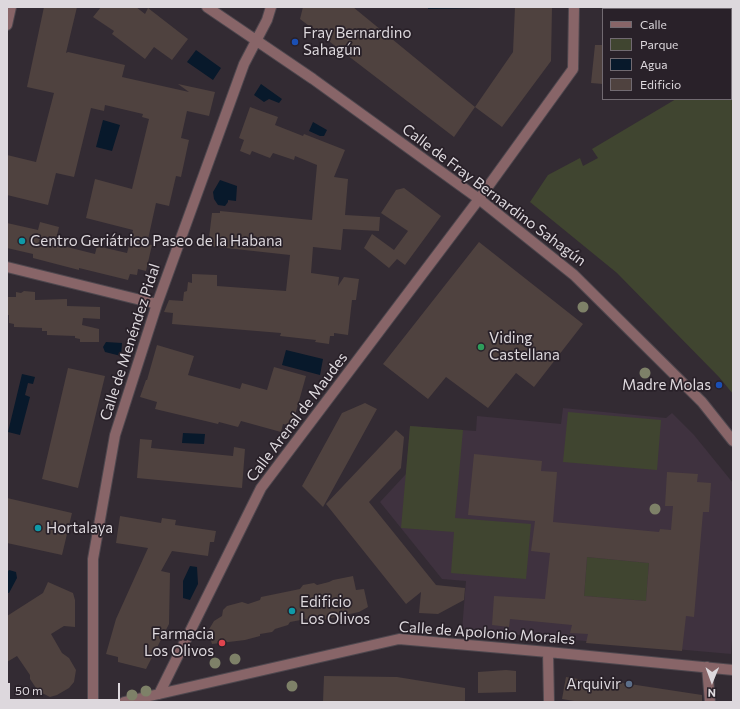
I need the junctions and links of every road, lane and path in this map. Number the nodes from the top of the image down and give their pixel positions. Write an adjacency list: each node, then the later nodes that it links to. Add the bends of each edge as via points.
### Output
1 (11, 7): 5 (street)
2 (207, 7): 6 (street, Calle de Fray Bernardino Sahagún)
3 (272, 7): 6 (street, Calle de Menéndez Pidal)
4 (574, 7): 7 (street, Calle Arenal de Maudes, via 573,69)
5 (7, 25)
6 (256, 41): 7 (street, Calle de Fray Bernardino Sahagún); 9 (street, Calle de Menéndez Pidal, via 244,64)
7 (480, 199): 10 (street, Calle de Fray Bernardino Sahagún, via 574,275 702,402); 14 (street, Calle Arenal de Maudes, via 262,488)
8 (7, 267): 9 (street)
9 (157, 304): 15 (street, Calle de Menéndez Pidal, via 115,436 93,559)
10 (733, 441)
11 (548, 652): 12 (street, Calle de Apolonio Morales); 14 (street, Calle de Apolonio Morales, via 399,639); 17 (street)
12 (707, 667): 13 (street, Calle de Apolonio Morales); 18 (street)
13 (733, 670)
14 (160, 694): 16 (street, Calle de Apolonio Morales)
15 (93, 702)
16 (124, 702)
17 (549, 702)
18 (710, 702)

